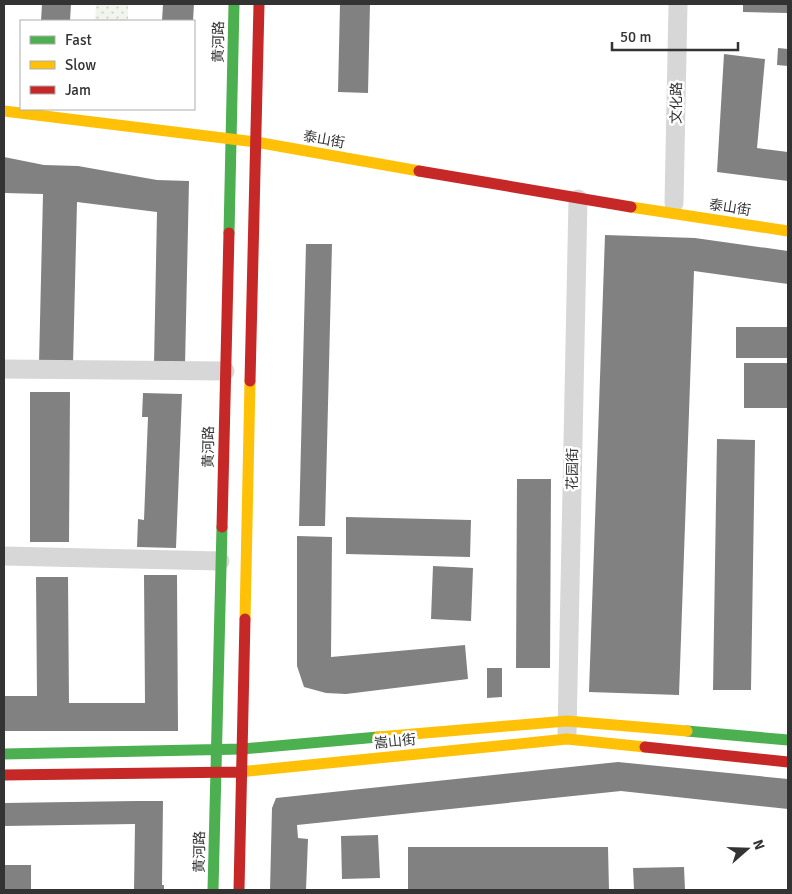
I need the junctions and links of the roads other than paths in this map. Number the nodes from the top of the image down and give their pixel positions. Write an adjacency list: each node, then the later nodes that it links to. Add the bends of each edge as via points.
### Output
1 (234, 4): 5 (main road, 黄河路)
2 (259, 4): 6 (main road)
3 (678, 4): 8 (street, 文化路)
4 (4, 111): 5 (main road, 泰山街)
5 (230, 139): 6 (main road, 泰山街); 13 (main road, 黄河路)
6 (256, 142): 7 (main road, 泰山街); 19 (main road)
7 (578, 199): 9 (main road, 泰山街); 16 (street, 花园街)
8 (674, 202): 9 (main road, 泰山街); 10 (main road, 泰山街)
9 (637, 209): 11 (main road, 泰山街)
10 (721, 209)
11 (788, 231)
12 (4, 369): 13 (street)
13 (225, 371): 15 (main road, 黄河路)
14 (4, 556): 15 (street)
15 (220, 561): 18 (main road, 黄河路)
16 (567, 730): 17 (main road, 嵩山街); 19 (main road, 嵩山街); 21 (main road, 嵩山街); 23 (main road, 嵩山街)
17 (788, 740)
18 (216, 749): 19 (main road, 嵩山街); 20 (main road, 嵩山街); 22 (main road, 黄河路)
19 (242, 749): 23 (main road)
20 (4, 754)
21 (788, 762)
22 (216, 772): 23 (main road, 嵩山街); 24 (main road, 嵩山街); 25 (main road, 黄河路)
23 (242, 772): 26 (main road)
24 (4, 775)
25 (213, 890)
26 (239, 890)

